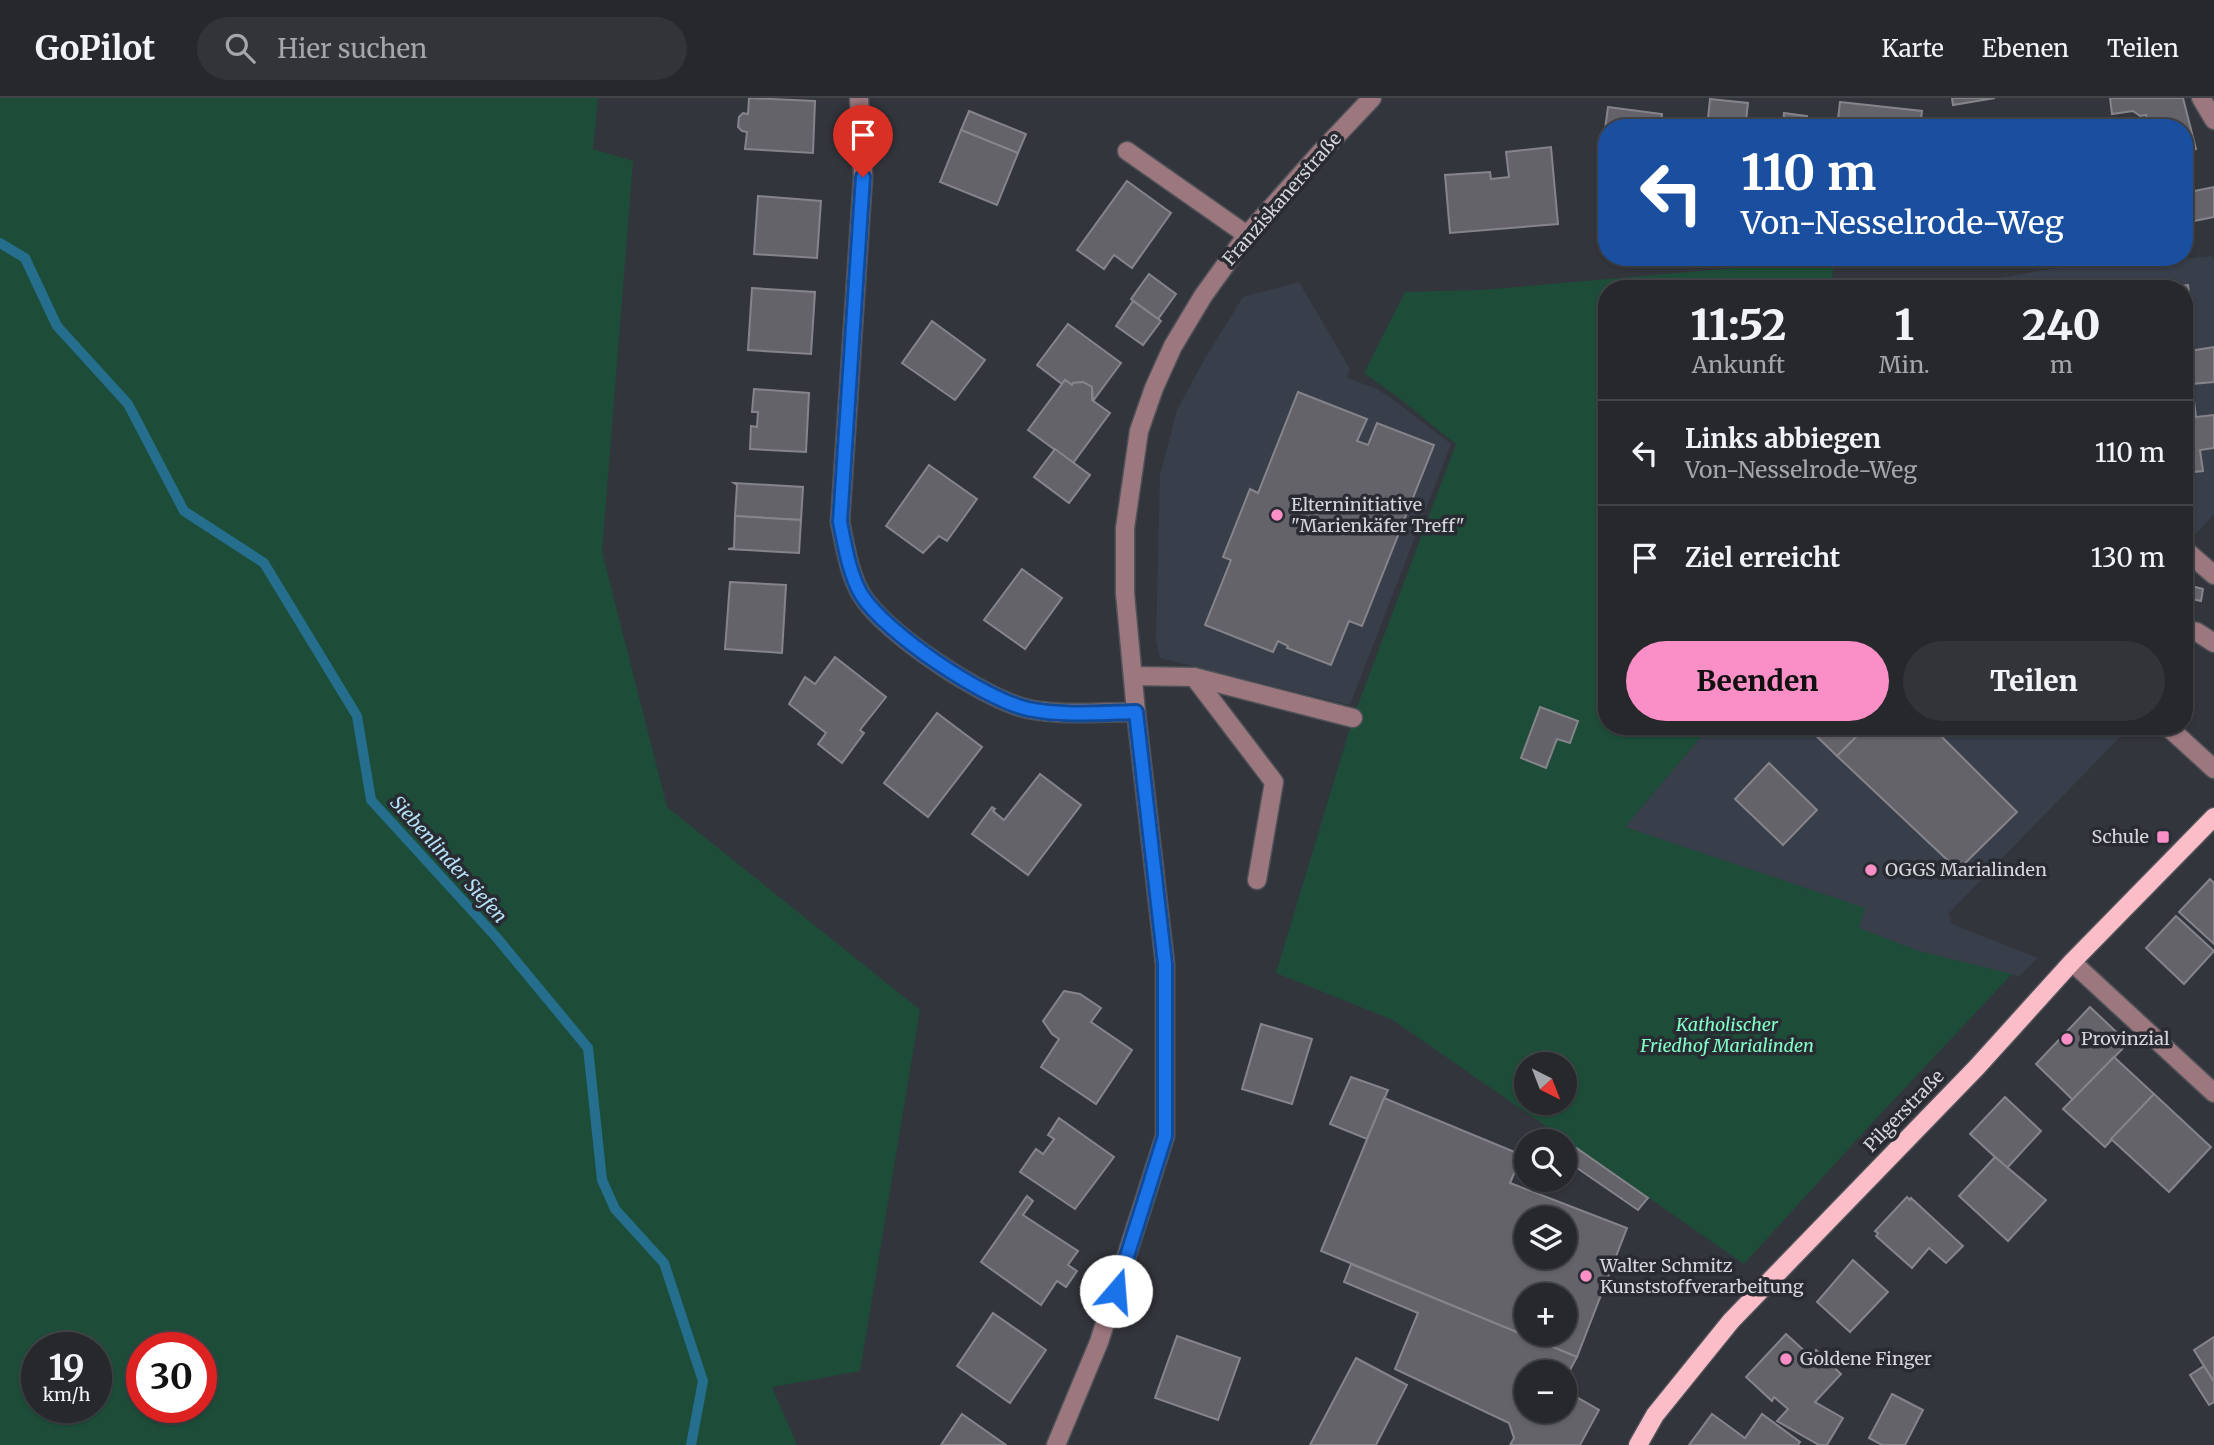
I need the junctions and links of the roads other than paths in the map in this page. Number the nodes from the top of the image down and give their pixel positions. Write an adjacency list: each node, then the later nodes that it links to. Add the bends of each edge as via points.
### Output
1 (859, 98): 13 (street, via 863,177 840,522 848,561 862,595 898,633 939,665 1024,708)
2 (1372, 98): 6 (street, Franziskanerstraße)
3 (2201, 98): 4 (street)
4 (2214, 120)
5 (1128, 150): 6 (street)
6 (1247, 235): 11 (street, Franziskanerstraße, via 1172,346 1139,431 1125,527 1125,593)
7 (2193, 557): 8 (street)
8 (2214, 575)
9 (2193, 631): 10 (street)
10 (2214, 643)
11 (1133, 676): 12 (street); 13 (street, Franziskanerstraße)
12 (1195, 677): 14 (street); 18 (street, via 1274,782)
13 (1136, 712): 21 (street, Franziskanerstraße, via 1165,964 1165,1136 1099,1342)
14 (1353, 718)
15 (2177, 735): 16 (street)
16 (2214, 769)
17 (2214, 817): 19 (main road, Pilgerstraße)
18 (1257, 880)
19 (2072, 962): 20 (street); 22 (main road, Pilgerstraße, via 1731,1321 1655,1415)
20 (2214, 1093)
21 (1056, 1445)
22 (1637, 1445)

